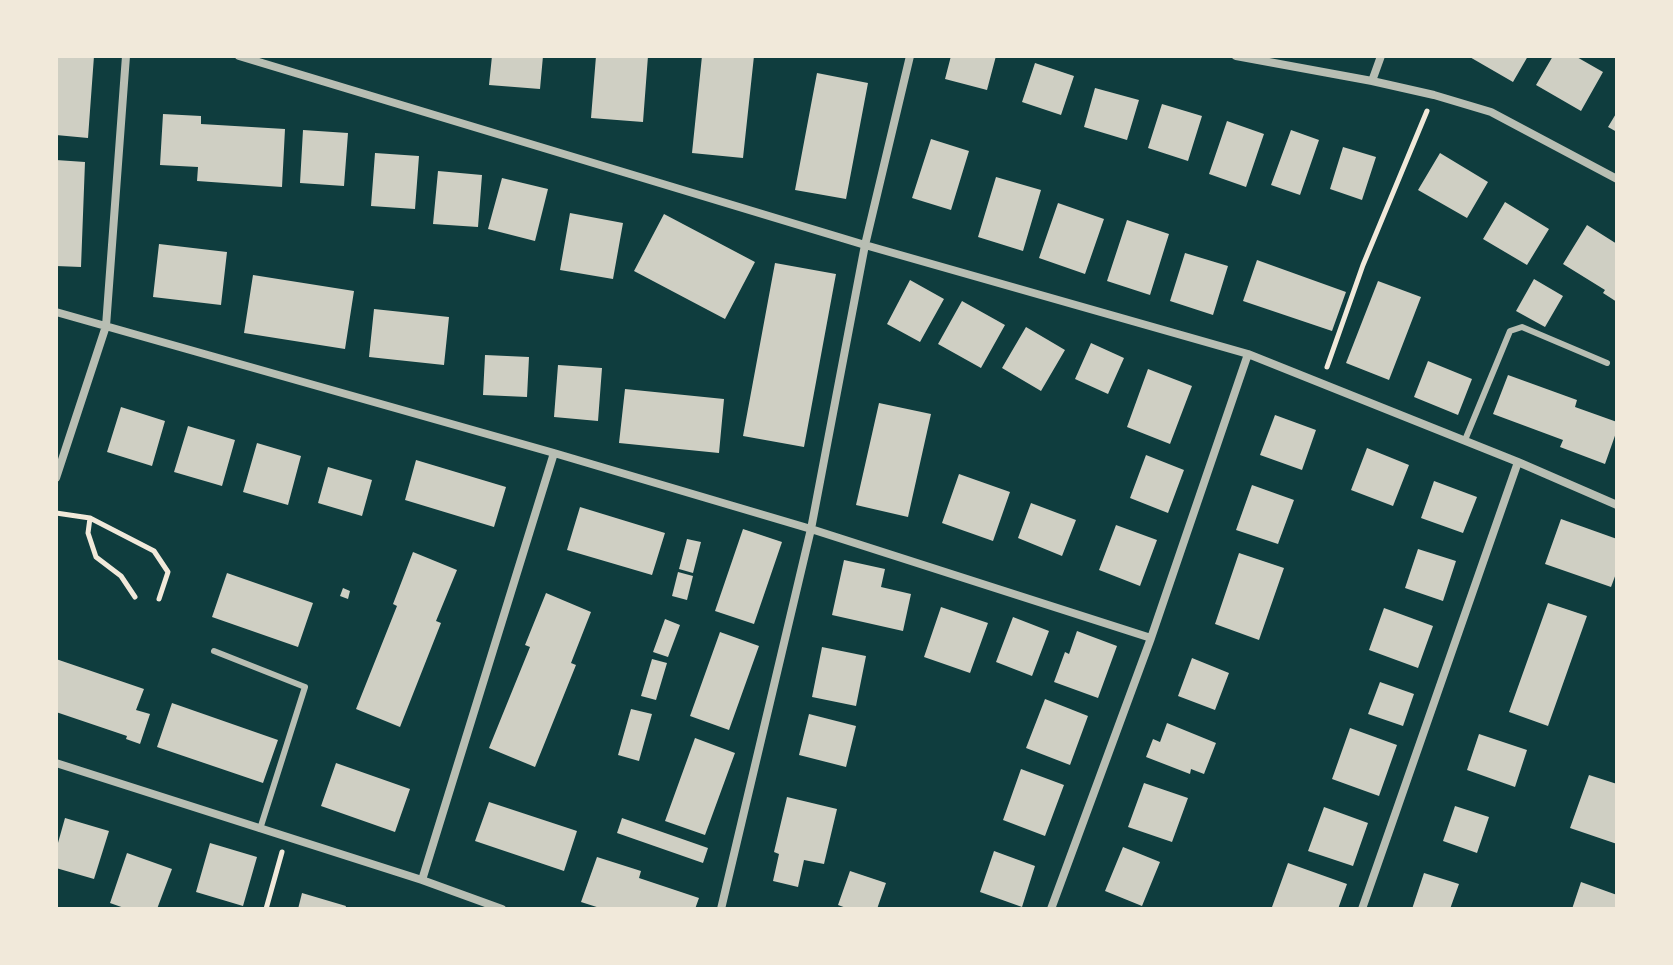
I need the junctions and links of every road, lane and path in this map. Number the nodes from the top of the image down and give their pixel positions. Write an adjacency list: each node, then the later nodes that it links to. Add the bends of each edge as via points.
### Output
1 (126, 56): 11 (street)
2 (239, 56): 9 (street)
3 (910, 56): 9 (street)
4 (1236, 56): 6 (street)
5 (1381, 56): 6 (street)
6 (1372, 81): 7 (street)
7 (1434, 95): 8 (street, via 1491,112); 14 (path, via 1363,265)
8 (1617, 179)
9 (865, 245): 12 (street); 22 (street)
10 (56, 312): 11 (street)
11 (106, 326): 16 (street); 18 (street)
12 (1248, 354): 14 (street); 25 (street)
13 (1607, 363): 15 (lane, via 1522,327 1510,331)
14 (1321, 383): 15 (street)
15 (1465, 440): 17 (street)
16 (554, 453): 22 (street); 30 (street)
17 (1518, 462): 19 (street); 35 (street)
18 (56, 478)
19 (1617, 505)
20 (56, 513): 21 (path)
21 (90, 518): 23 (path, via 88,533 96,557 121,576); 24 (path, via 154,551 168,572)
22 (811, 529): 25 (street); 33 (street)
23 (135, 597)
24 (159, 599)
25 (1151, 638): 34 (street)
26 (214, 651): 28 (lane, via 305,687)
27 (56, 763): 28 (street)
28 (260, 829): 29 (street)
29 (287, 838): 30 (street); 31 (path)
30 (422, 880): 32 (street)
31 (266, 909)
32 (502, 909)
33 (721, 909)
34 (1051, 909)
35 (1362, 909)

